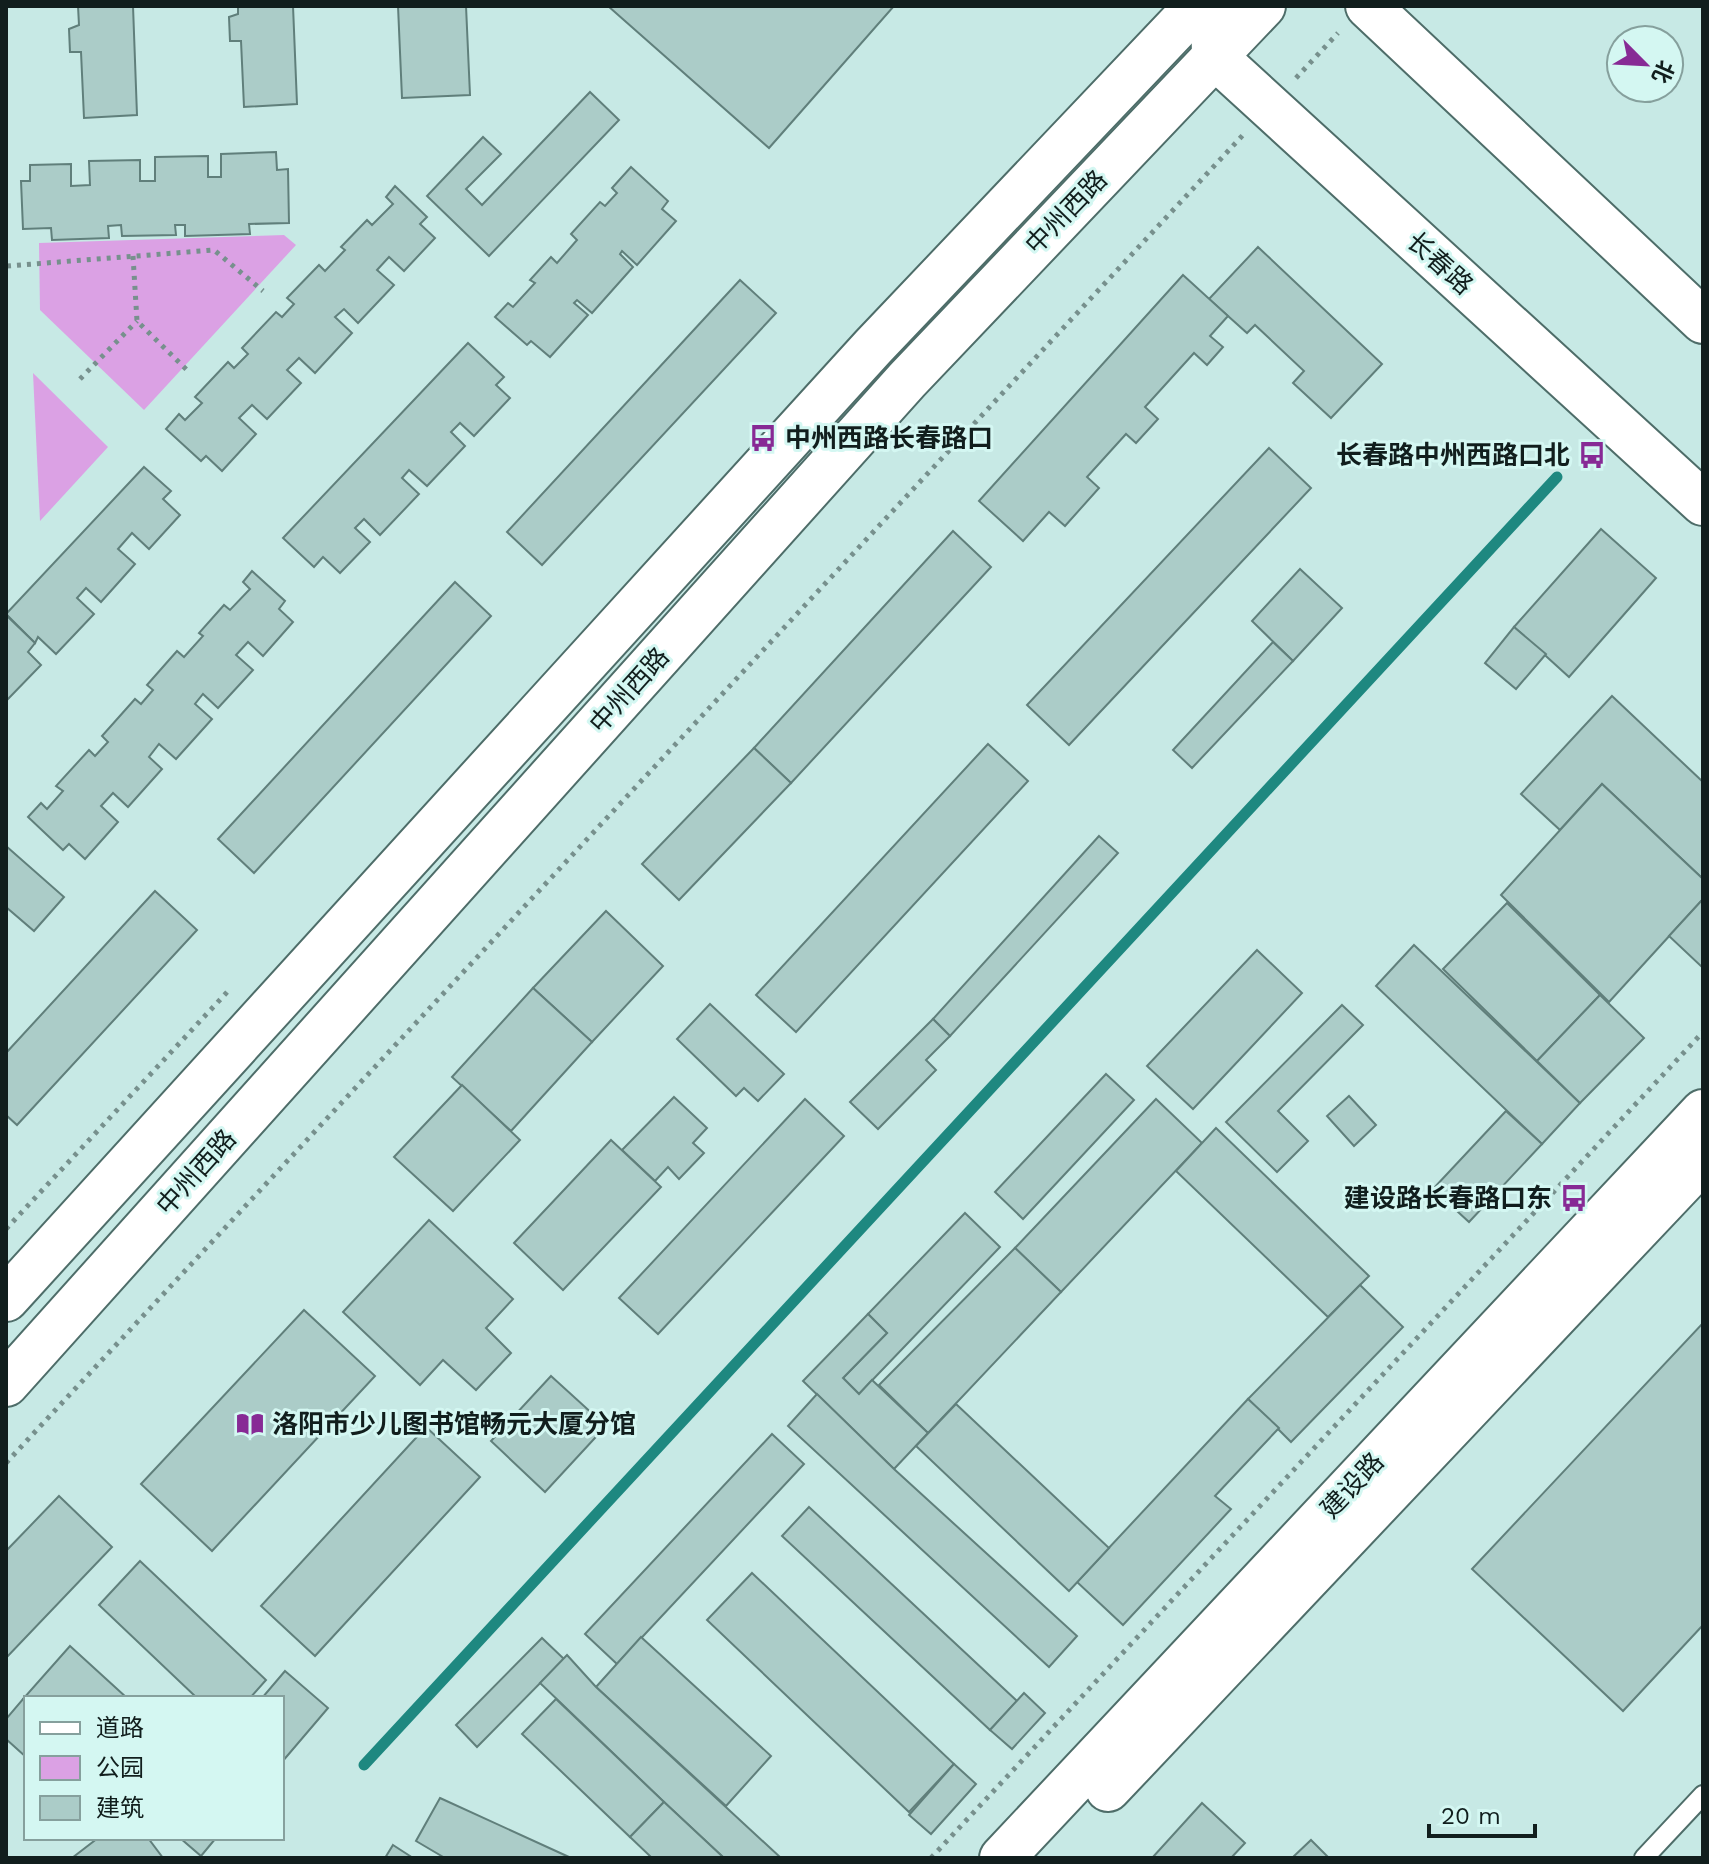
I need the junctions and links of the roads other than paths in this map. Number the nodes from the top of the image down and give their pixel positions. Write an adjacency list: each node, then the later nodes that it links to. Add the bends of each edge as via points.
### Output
1 (1197, 6): 10 (main road, 中州西路, via 873,347)
2 (1213, 6): 5 (main road)
3 (1263, 6): 5 (main road, 中州西路)
4 (1355, 17): 6 (main road)
5 (1214, 56): 7 (main road, 长春路); 11 (main road, 中州西路, via 907,380)
6 (1703, 321)
7 (1703, 503)
8 (1703, 1112): 13 (main road, 建设路)
9 (1703, 1160): 14 (main road, 建设路)
10 (6, 1299)
11 (6, 1384)
12 (1703, 1795): 15 (lane)
13 (1002, 1858)
14 (1043, 1858)
15 (1644, 1858)

